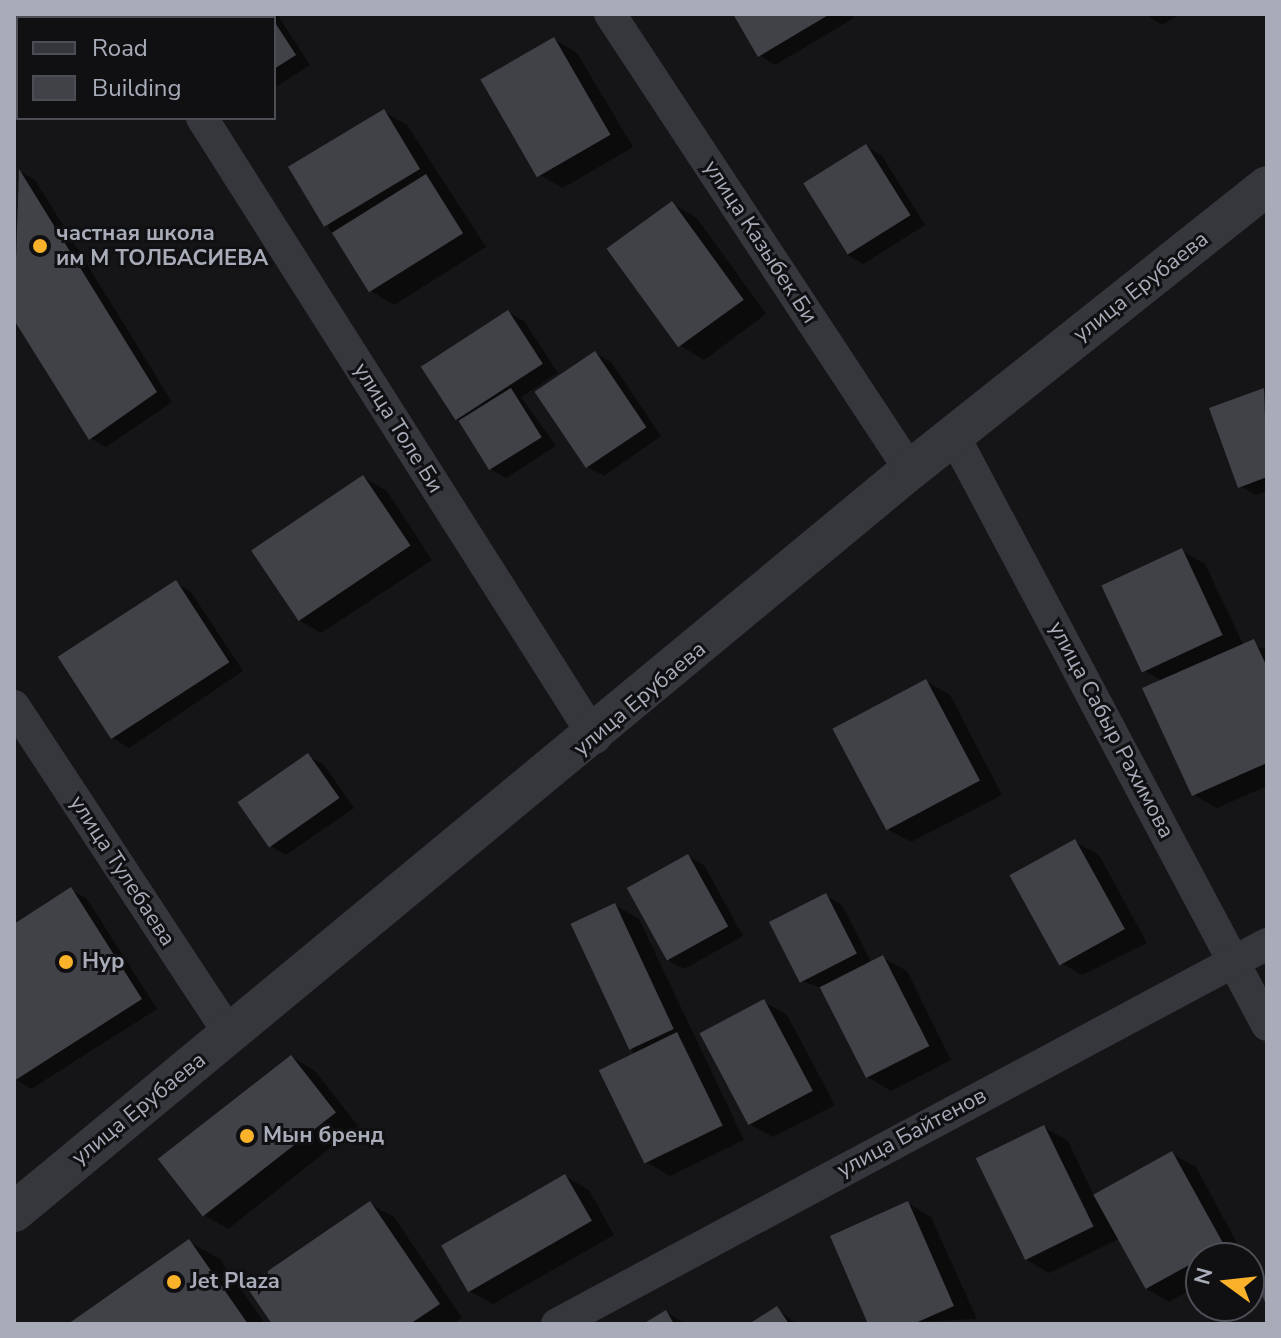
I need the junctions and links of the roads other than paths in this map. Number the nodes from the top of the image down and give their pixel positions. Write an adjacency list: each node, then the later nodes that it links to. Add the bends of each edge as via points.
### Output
1 (610, 14): 5 (street, улица Казыбек Би)
2 (203, 120): 7 (street, улица Толе Би)
3 (1267, 186): 4 (street, улица Ерубаева)
4 (954, 436): 5 (street, улица Ерубаева); 9 (street, улица Сабыр Рахимова)
5 (910, 470): 7 (street, улица Ерубаева)
6 (14, 706): 11 (street, улица Тулебаева)
7 (595, 738): 11 (street, улица Ерубаева)
8 (1267, 944): 9 (street, улица Байтенов)
9 (1234, 959): 10 (street, улица Сабыр Рахимова); 13 (street, улица Байтенов)
10 (1267, 1025)
11 (230, 1035): 12 (street, улица Ерубаева)
12 (14, 1212)
13 (557, 1324)

